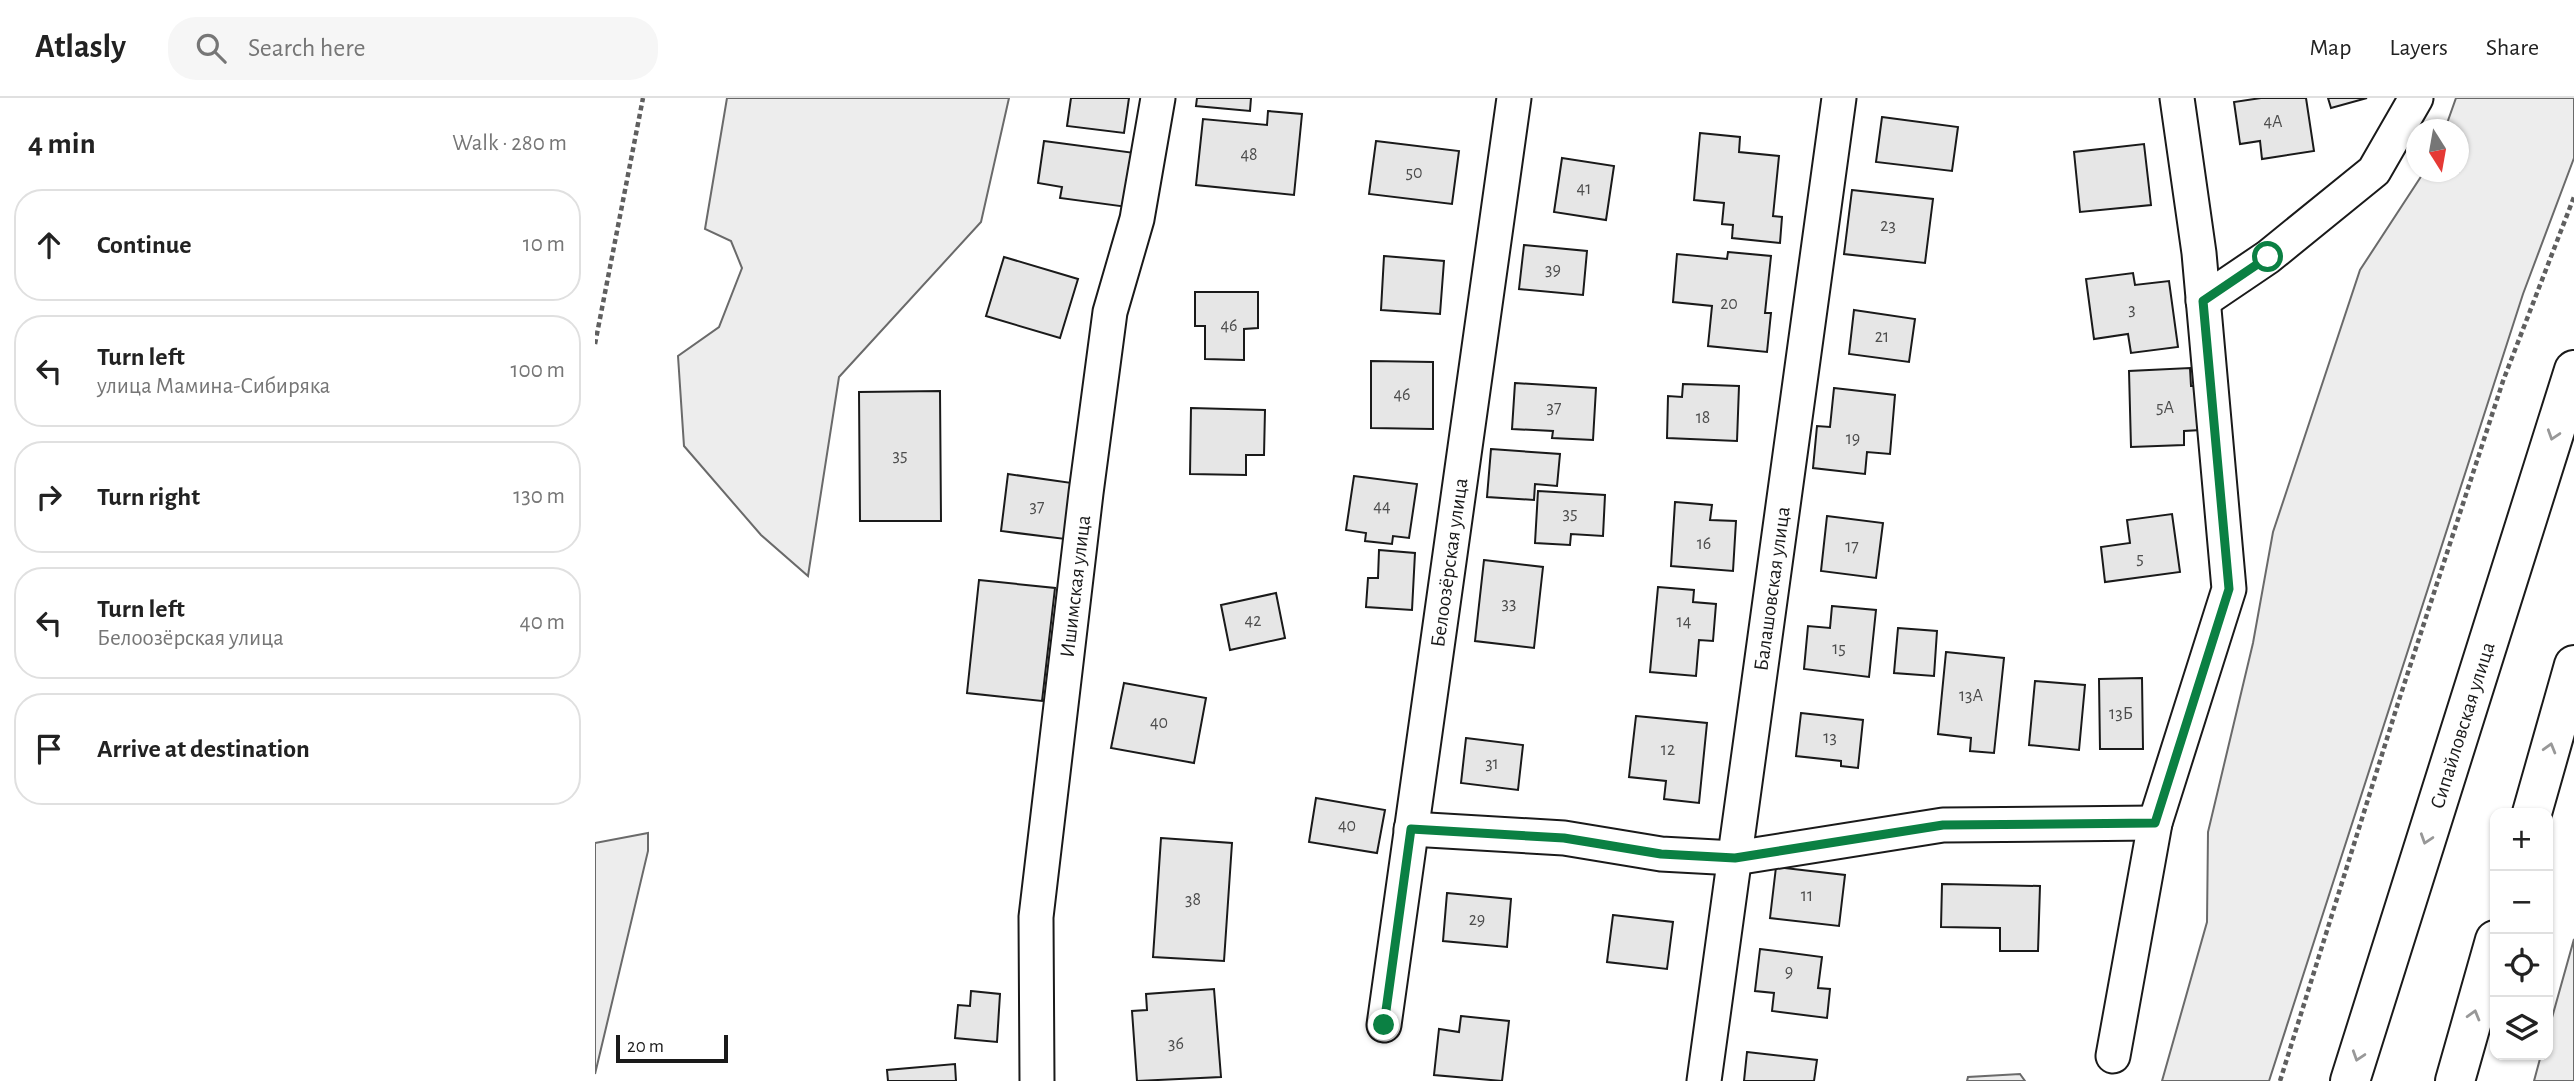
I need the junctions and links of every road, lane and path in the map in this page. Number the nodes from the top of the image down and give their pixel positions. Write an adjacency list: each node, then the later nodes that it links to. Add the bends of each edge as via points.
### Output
1 (643, 98): 9 (path)
2 (1158, 98): 19 (street, Ишимская улица, via 1137,219 1110,312 1086,493 1036,917)
3 (1514, 98): 14 (street, Белоозёрская улица)
4 (1839, 98): 15 (street, Балашовская улица)
5 (2177, 98): 8 (street)
6 (2416, 98): 8 (street, via 2374,172 2268,257)
7 (2574, 197): 21 (path, via 2503,381)
8 (2203, 301): 13 (street, via 2229,589)
9 (595, 344)
10 (2574, 370): 22 (main road, Сипайловская улица, one-way to 22)
11 (2574, 665): 12 (main road, one-way to 11)
12 (2533, 808)
13 (2155, 823): 15 (street, via 1943,825); 18 (street)
14 (1411, 829): 15 (street, via 1564,838 1661,854); 17 (street, Белоозёрская улица)
15 (1735, 858): 20 (street, Балашовская улица)
16 (2490, 958): 23 (main road, one-way to 16)
17 (1384, 1025)
18 (2113, 1056)
19 (1037, 1081)
20 (1704, 1081)
21 (2280, 1081)
22 (2350, 1081)
23 (2455, 1081)

